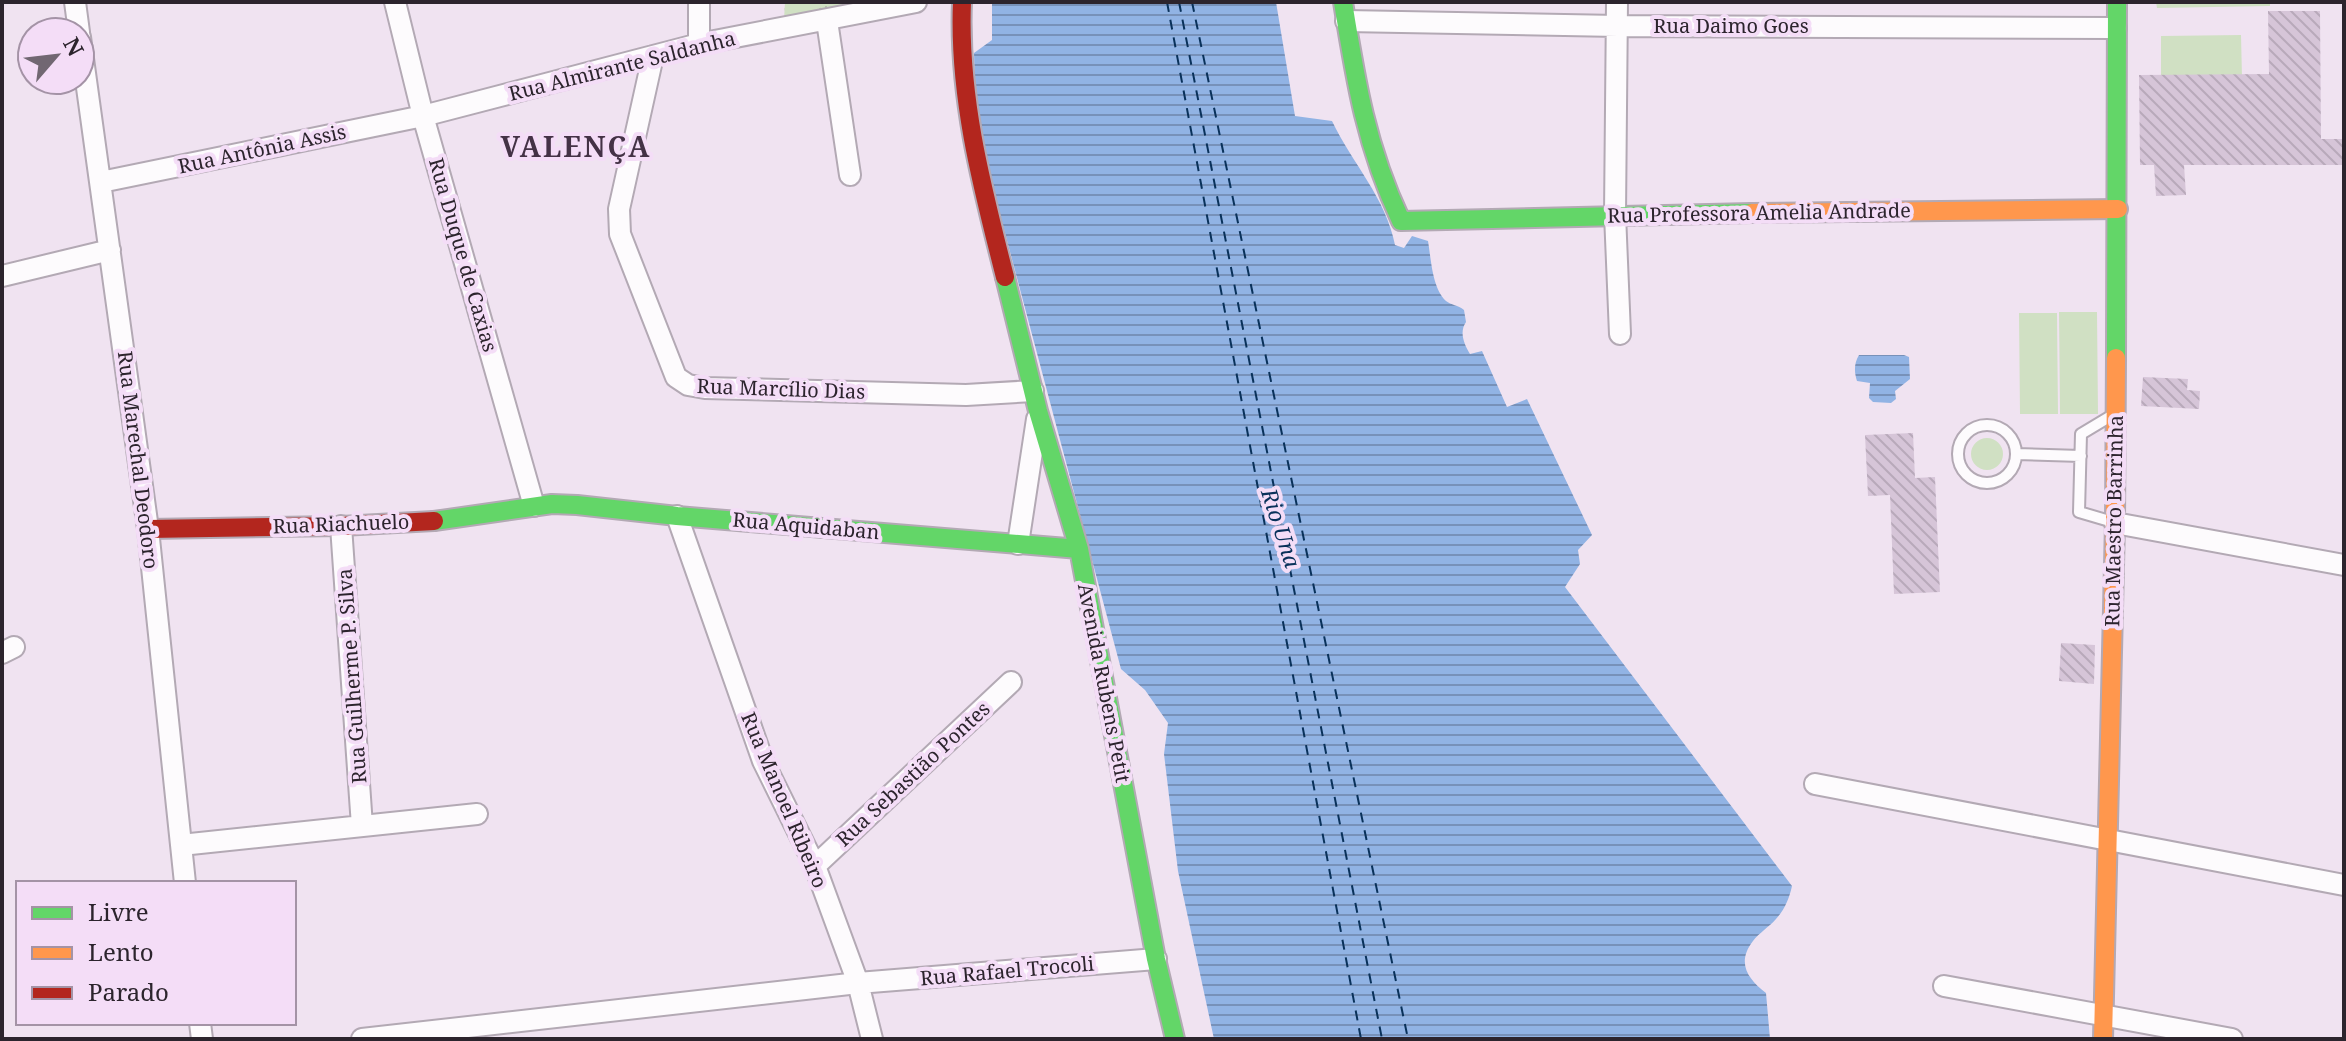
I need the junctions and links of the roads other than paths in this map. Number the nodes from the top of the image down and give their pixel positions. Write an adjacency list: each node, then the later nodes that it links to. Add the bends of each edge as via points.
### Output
1 (395, 2): 14 (street, Rua Duque de Caxias)
2 (699, 2): 11 (street)
3 (916, 2): 8 (street, Rua Almirante Saldanha)
4 (962, 2): 22 (street, Avenida Rubens Petit, via 960,46 982,187)
5 (1617, 2): 9 (street)
6 (2117, 2): 10 (street, Rua Maestro Barrinha)
7 (1344, 11): 9 (street, Rua Daimo Goes); 18 (street, Rua Professora Amelia Andrade, via 1372,152 1401,221)
8 (827, 21): 11 (street, Rua Almirante Saldanha); 15 (street)
9 (1618, 26): 10 (street, Rua Daimo Goes); 18 (street)
10 (2116, 28): 17 (street, Rua Maestro Barrinha)
11 (699, 44): 12 (street, Rua Almirante Saldanha)
12 (653, 56): 14 (street, Rua Almirante Saldanha); 22 (street, Rua Marcílio Dias, via 619,209 620,234 676,377 705,388)
13 (89, 96): 16 (street, Rua Marechal Deodoro)
14 (423, 116): 16 (street, Rua Antônia Assis); 26 (street, Rua Duque de Caxias)
15 (850, 175)
16 (101, 182): 19 (street, Rua Marechal Deodoro)
17 (2118, 209): 18 (street, Rua Professora Amelia Andrade); 23 (street, Rua Maestro Barrinha)
18 (1615, 214): 21 (street)
19 (110, 250): 20 (street); 30 (street, Rua Marechal Deodoro)
20 (2, 276)
21 (1620, 334)
22 (1036, 401): 31 (street, Avenida Rubens Petit); 32 (street, Avenida Rubens Petit)
23 (2116, 412): 25 (lane, via 2081,434); 28 (street, Rua Maestro Barrinha)
24 (2016, 454): 24 (lane, via 2009,436 1983,425 1966,433 1958,450 1961,469 1985,484 2003,479); 25 (lane)
25 (2081, 456): 28 (lane, via 2079,512)
26 (534, 506): 27 (street, Rua Aquidaban); 29 (street, Rua Riachuelo, via 440,521)
27 (677, 516): 31 (street, Rua Aquidaban); 40 (street, Rua Manoel Ribeiro, via 763,761)
28 (2115, 523): 33 (street); 38 (street, Rua Maestro Barrinha)
29 (341, 526): 30 (street, Rua Riachuelo); 37 (street, Rua Guilherme P. Silva)
30 (148, 529): 39 (street, Rua Marechal Deodoro)
31 (1018, 544): 32 (street, Rua Aquidaban)
32 (1079, 549): 43 (street, Avenida Rubens Petit)
33 (2344, 565)
34 (1011, 682): 40 (street, Rua Sebastião Pontes)
35 (1815, 784): 38 (street)
36 (477, 814): 37 (street)
37 (362, 826): 39 (street)
38 (2106, 841): 42 (street); 46 (street, Rua Maestro Barrinha)
39 (181, 845): 41 (street, Rua Marechal Deodoro)
40 (815, 866): 44 (street, Rua Manoel Ribeiro)
41 (185, 881)
42 (2344, 885)
43 (1156, 959): 44 (street, Rua Rafael Trocoli); 49 (street, Avenida Rubens Petit)
44 (858, 983): 47 (street, Rua Rafael Trocoli); 48 (street, Rua Manoel Ribeiro)
45 (1944, 986): 46 (street)
46 (2104, 1014): 50 (street, Rua Maestro Barrinha); 51 (street)
47 (362, 1039)
48 (872, 1039)
49 (1175, 1039)
50 (2103, 1039)
51 (2232, 1039)

